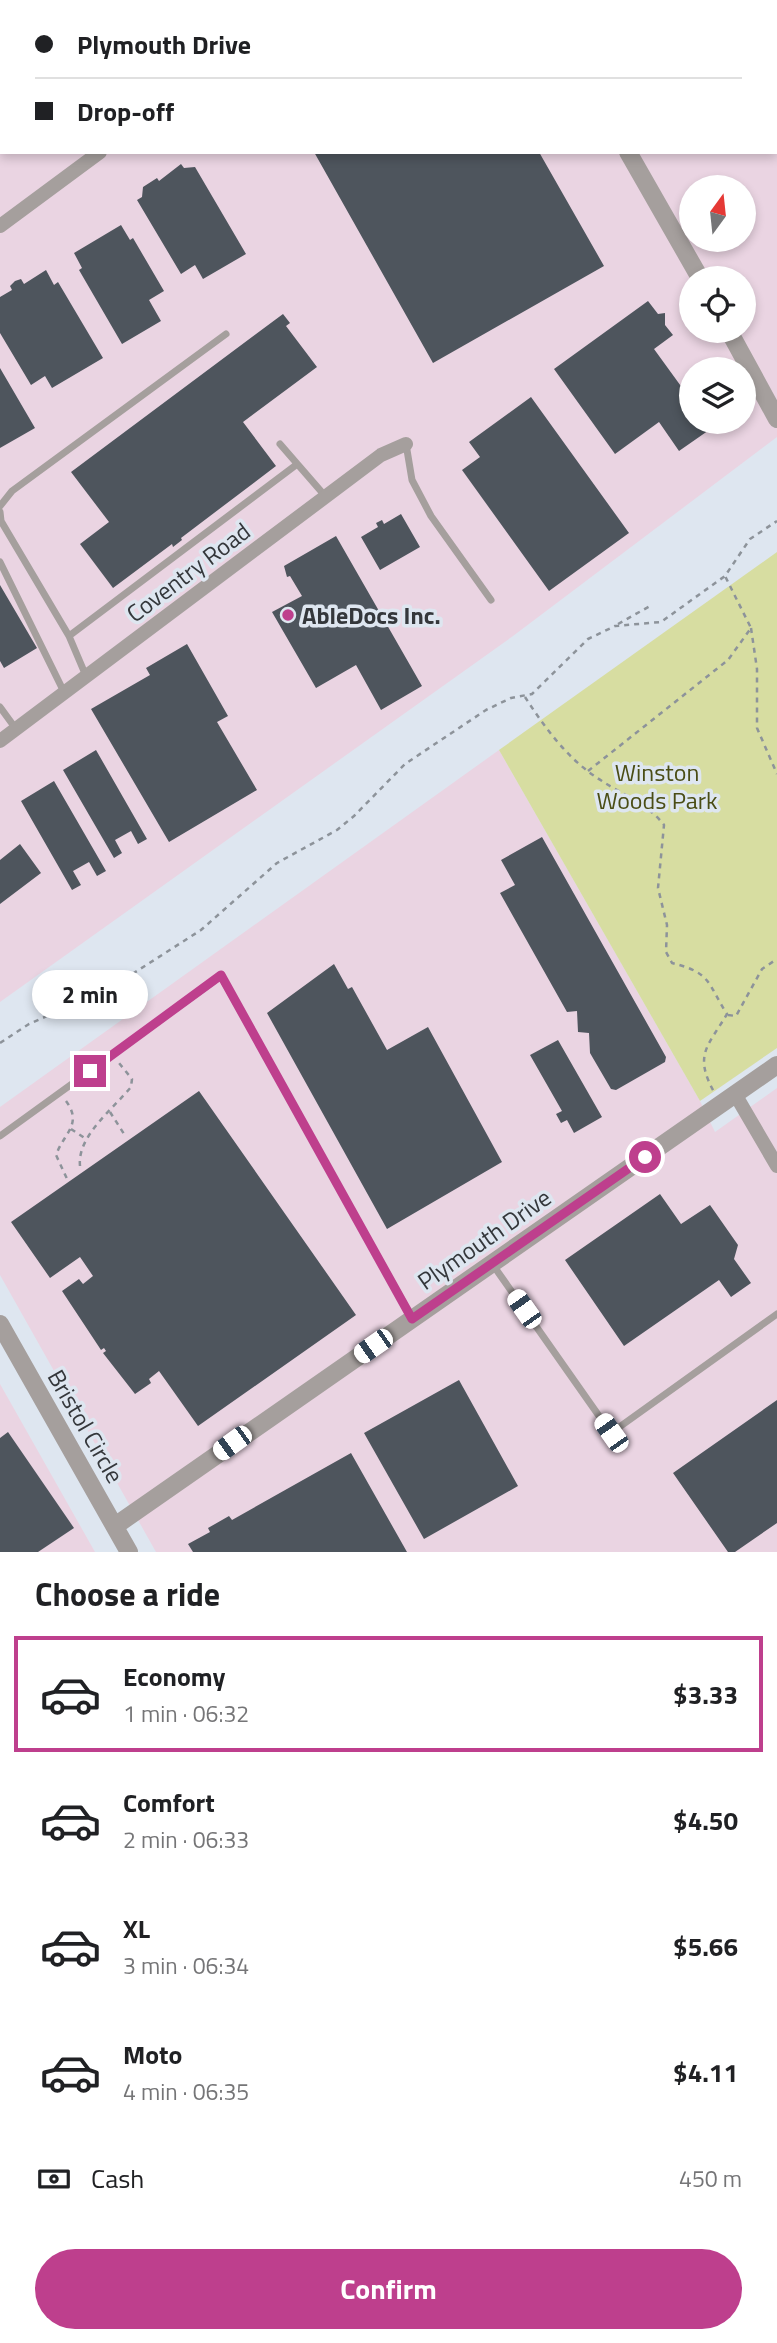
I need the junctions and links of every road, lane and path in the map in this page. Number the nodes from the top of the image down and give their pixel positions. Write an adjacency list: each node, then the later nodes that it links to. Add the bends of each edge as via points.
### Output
1 (97, 154): 3 (street)
2 (629, 154): 4 (street)
3 (0, 226)
4 (693, 266)
5 (226, 334): 12 (lane, via 12,491)
6 (736, 343): 7 (street)
7 (777, 419)
8 (280, 444): 10 (lane)
9 (406, 444): 11 (street, Coventry Road, via 382,455); 17 (lane, via 412,480 431,516)
10 (296, 465): 11 (lane); 21 (lane)
11 (326, 497): 22 (street, Coventry Road)
12 (0, 506)
13 (0, 512): 21 (lane, via 1,521)
14 (777, 521): 16 (path, via 750,539)
15 (0, 562): 23 (lane)
16 (725, 576): 19 (path, via 661,622); 20 (path)
17 (491, 600)
18 (650, 606): 19 (path)
19 (615, 626): 24 (path, via 588,639)
20 (751, 628): 28 (path, via 728,660); 29 (path, via 757,669 757,728)
21 (69, 636): 22 (lane)
22 (86, 676): 23 (street, Coventry Road)
23 (65, 692): 26 (street, Coventry Road)
24 (525, 696): 28 (path, via 556,741); 32 (path, via 486,710 405,764 337,830 277,863 201,930 164,955 112,987 29,1024)
25 (0, 707): 26 (lane)
26 (16, 729): 27 (street, Coventry Road)
27 (0, 741)
28 (588, 771): 31 (path, via 655,813 664,825 658,888 667,925 666,952 672,962 697,969 709,981)
29 (777, 774)
30 (777, 959): 31 (path, via 762,969 736,1016)
31 (727, 1014): 36 (path, via 710,1035 705,1051 707,1079)
32 (0, 1043)
33 (112, 1055): 37 (path, via 132,1079 131,1087); 39 (lane); 47 (lane, via 221,975)
34 (777, 1065): 36 (street, Plymouth Drive)
35 (60, 1093): 38 (path, via 74,1111)
36 (728, 1099): 43 (street); 45 (street, Plymouth Drive)
37 (110, 1112): 40 (path); 41 (path)
38 (71, 1129): 41 (path); 44 (path, via 57,1155)
39 (0, 1136)
40 (127, 1137)
41 (86, 1139): 42 (path, via 79,1153)
42 (80, 1166)
43 (777, 1166)
44 (68, 1181)
45 (492, 1263): 46 (lane, via 611,1433); 47 (street, Plymouth Drive)
46 (777, 1314)
47 (412, 1319): 49 (street, Plymouth Drive)
48 (0, 1324): 49 (street, Bristol Circle)
49 (115, 1526): 50 (street, Bristol Circle)
50 (129, 1552)

